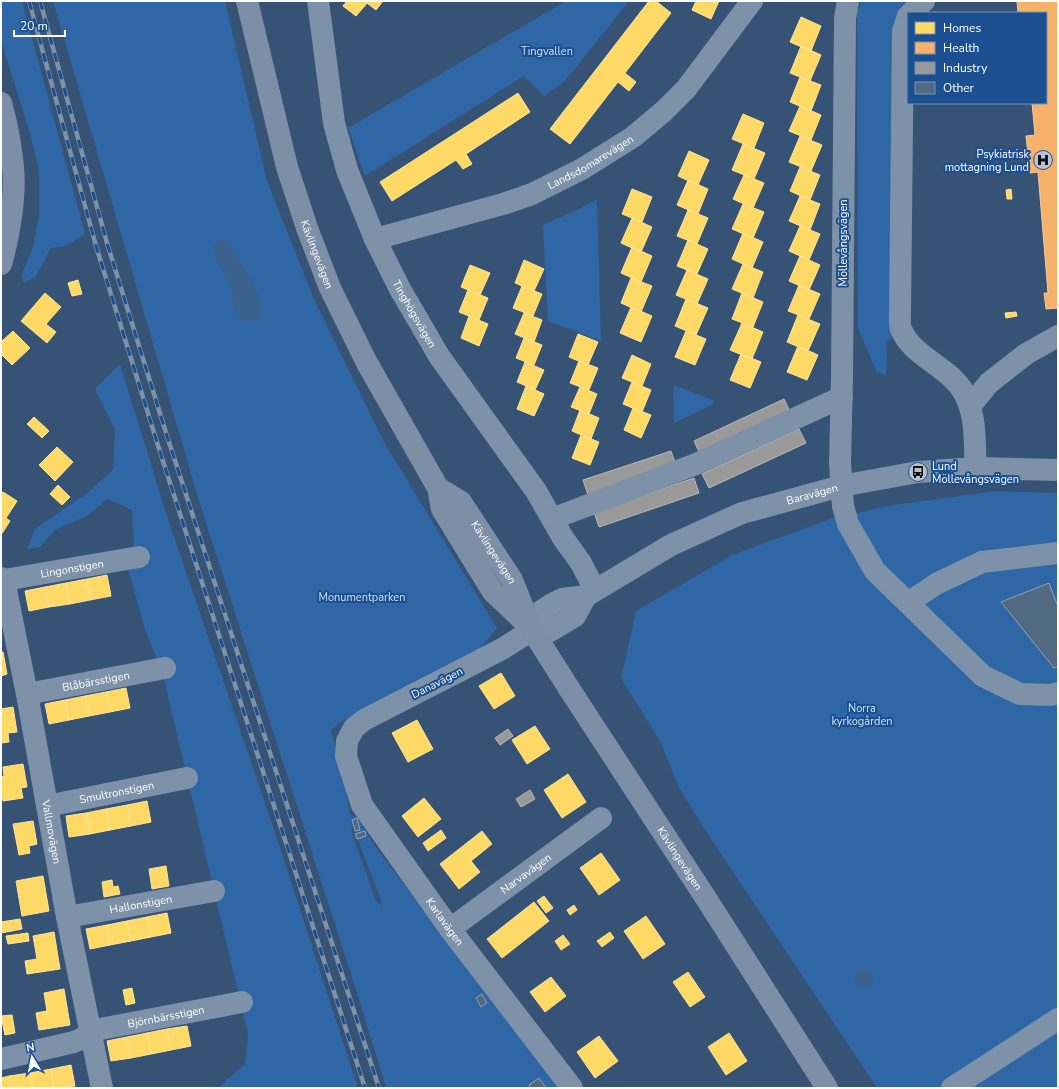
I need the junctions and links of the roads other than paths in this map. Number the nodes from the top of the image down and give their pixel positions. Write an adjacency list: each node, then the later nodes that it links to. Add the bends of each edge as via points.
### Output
1 (247, 1): 23 (main road, Kävlingevägen, via 287,166 330,288 367,363 438,488 461,502 512,580)
2 (318, 1): 9 (street, Tinghögsvägen, via 334,123 346,170)
3 (752, 1): 9 (street, Landsdomarevägen, via 686,89 664,111 633,136 582,170 532,194 504,204)
4 (848, 1): 12 (street, Möllevångsvägen, via 845,18)
5 (924, 1): 6 (street)
6 (912, 12)
7 (907, 19): 13 (street, via 903,31 901,330 911,345 949,374 964,391)
8 (1, 105): 10 (main road, via 14,168 9,231)
9 (375, 239): 17 (street, Tinghögsvägen, via 400,289 439,356 536,491)
10 (1, 264)
11 (1058, 336): 13 (street, via 1026,354 989,383)
12 (842, 397): 16 (street, Möllevångsvägen); 17 (street, via 696,464)
13 (970, 405): 14 (street, via 974,417)
14 (976, 468): 15 (street, Baravägen); 16 (street, Baravägen, via 918,472)
15 (1058, 470)
16 (841, 486): 21 (street, Baravägen, via 742,513 671,545); 22 (street, Möllevångsvägen, via 848,524 875,571)
17 (552, 519): 21 (street, Tinghögsvägen, via 581,563)
18 (1058, 553): 22 (street, via 982,562 936,584)
19 (139, 557): 20 (street, Lingonstigen)
20 (3, 579): 26 (street, Vallmovägen)
21 (591, 593): 23 (street, Baravägen, via 574,616 550,630)
22 (908, 603): 25 (street, Möllevångsvägen, via 983,676 1020,694)
23 (532, 630): 27 (street, Danavägen, via 502,649 364,720 354,728); 40 (main road, Kävlingevägen)
24 (165, 668): 26 (street, Blåbärsstigen)
25 (1058, 693)
26 (27, 694): 29 (street, Vallmovägen)
27 (347, 740): 33 (street, Karlavägen, via 346,756 362,805)
28 (187, 778): 29 (street, Smultronstigen)
29 (46, 806): 32 (street, Vallmovägen)
30 (601, 818): 33 (street, Narvavägen)
31 (214, 891): 32 (street, Hallonstigen)
32 (67, 917): 36 (street, Vallmovägen)
33 (450, 929): 39 (street, Karlavägen)
34 (242, 1002): 36 (street, Björnbärsstigen)
35 (1058, 1019): 41 (street)
36 (90, 1031): 37 (street, via 74,1042); 38 (street, Vallmovägen)
37 (1, 1059)
38 (102, 1088)
39 (572, 1088)
40 (827, 1088)
41 (952, 1088)

